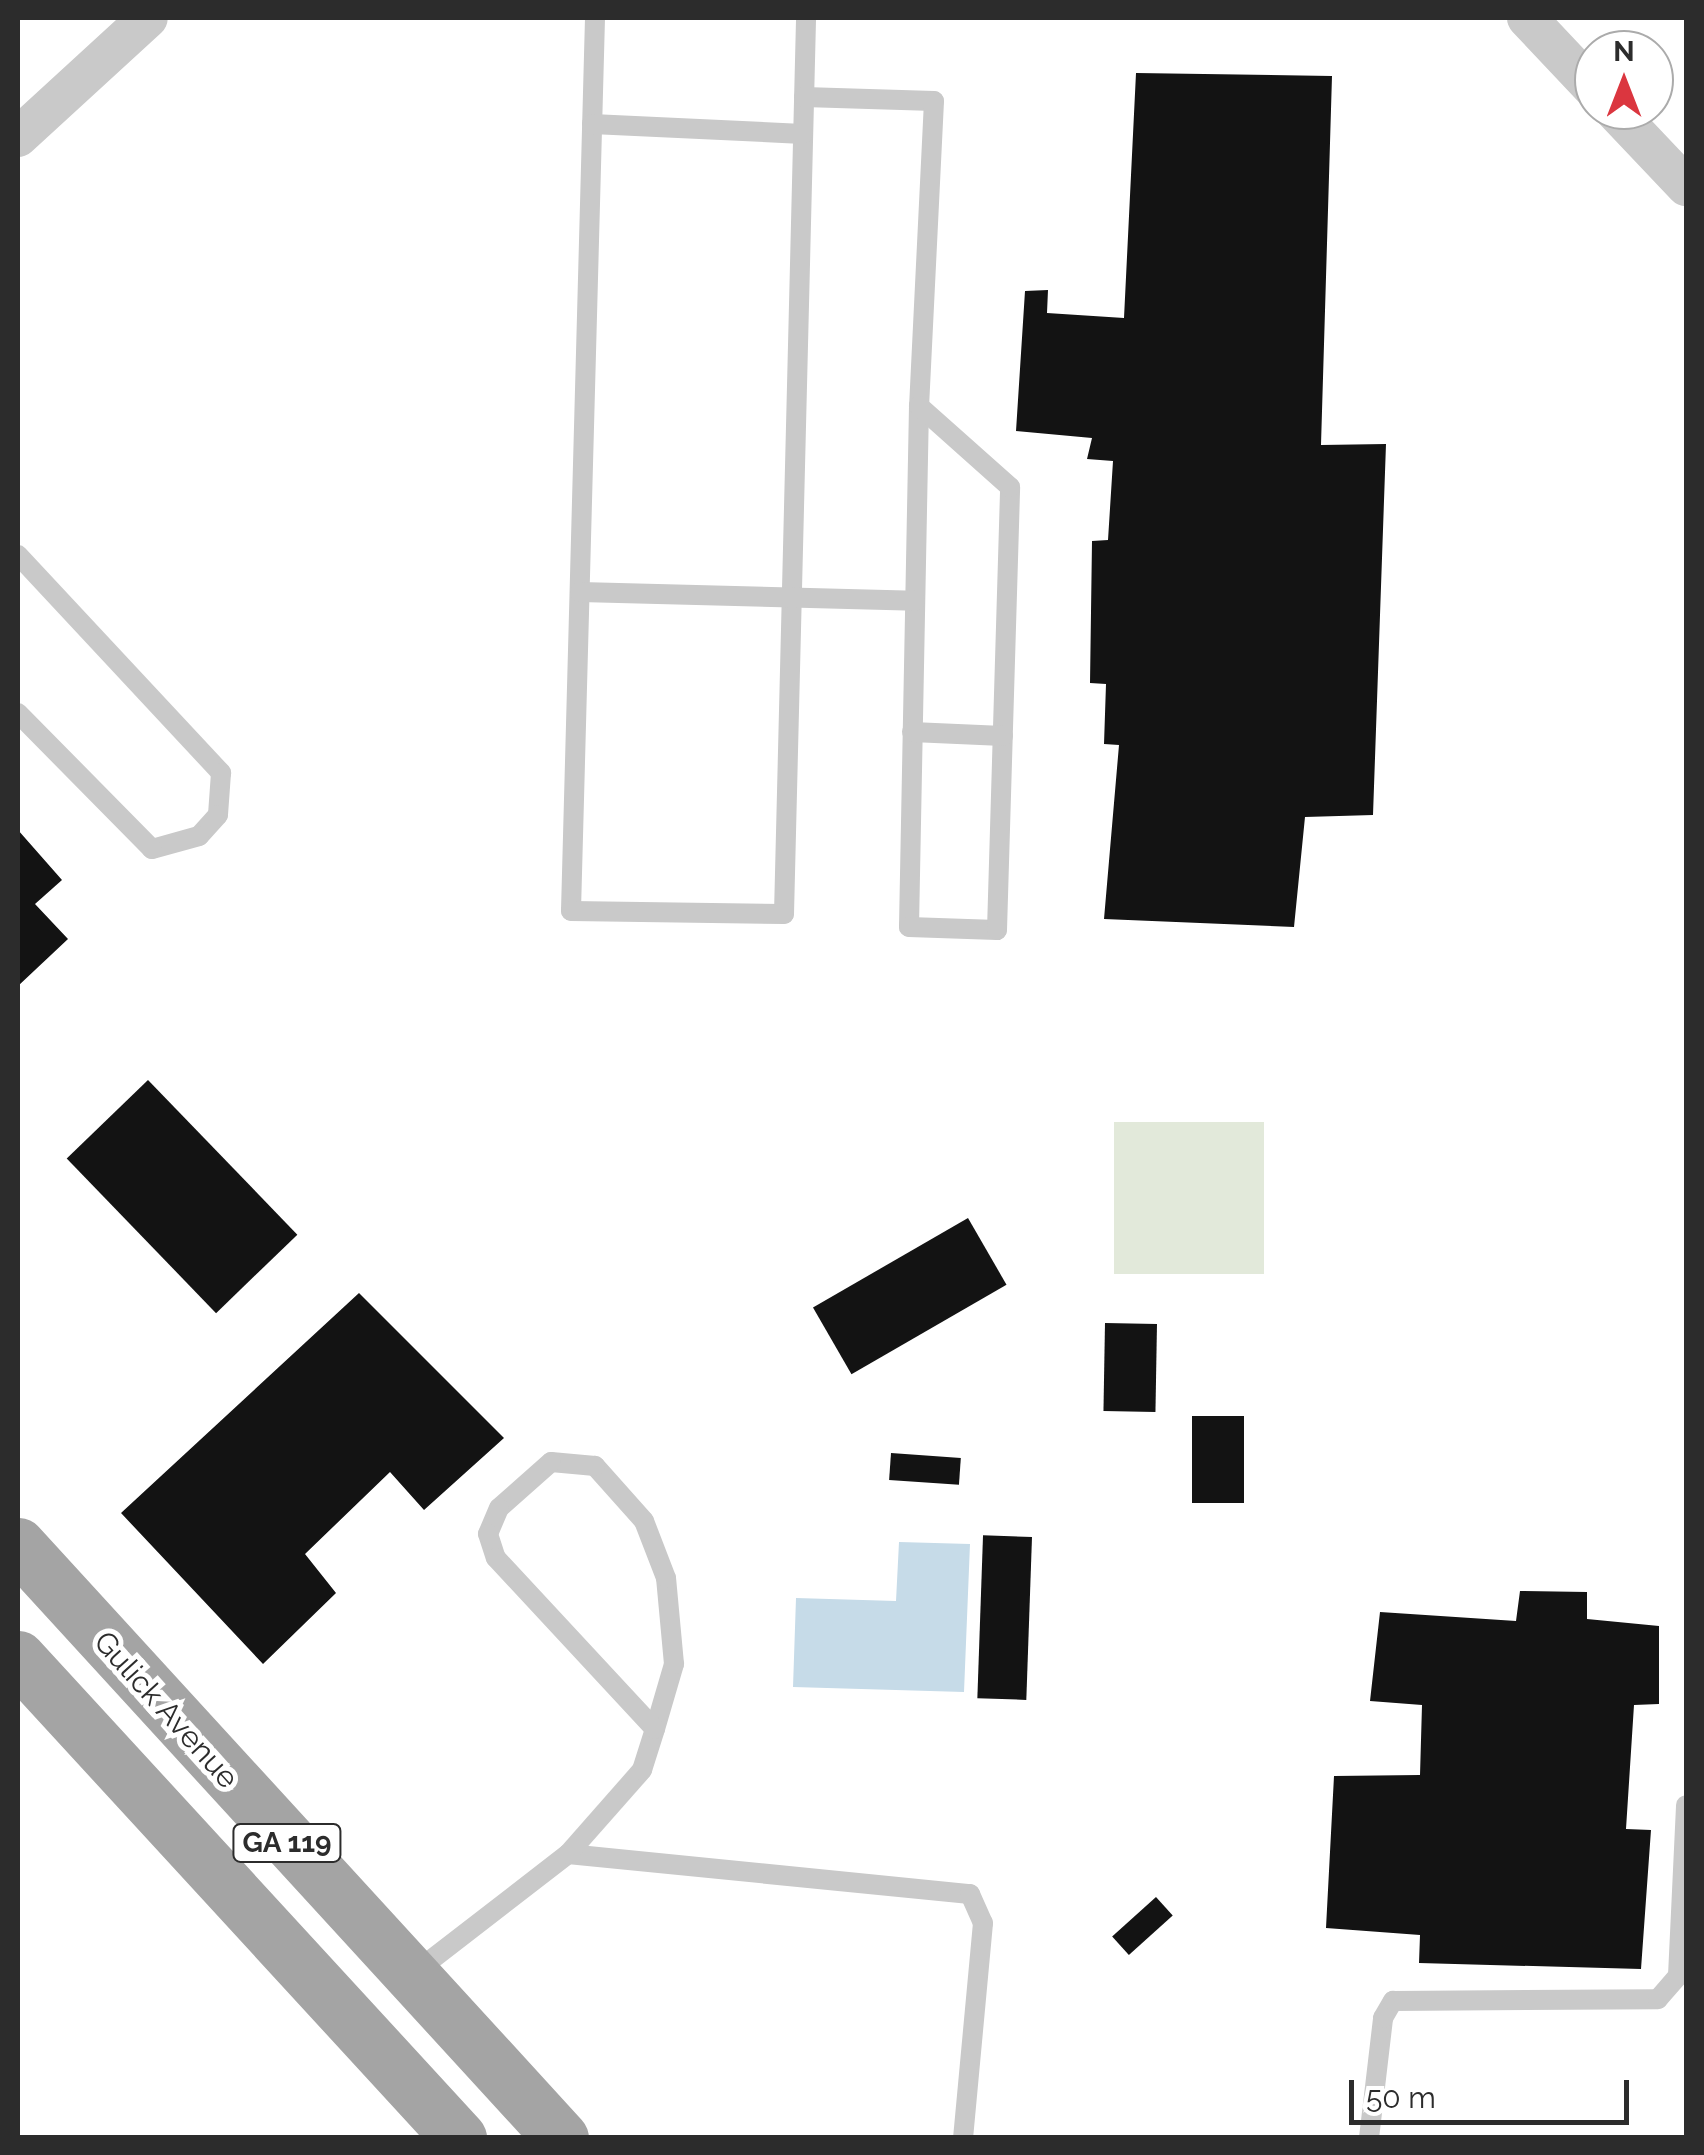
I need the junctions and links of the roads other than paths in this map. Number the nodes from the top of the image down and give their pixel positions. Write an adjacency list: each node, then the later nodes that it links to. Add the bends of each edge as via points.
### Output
1 (148, 18): 10 (street)
2 (595, 18): 7 (lane)
3 (806, 18): 6 (lane)
4 (1527, 18): 5 (street)
5 (1574, 69)
6 (804, 97): 9 (lane); 12 (lane, via 934,101)
7 (592, 124): 9 (lane); 14 (lane)
8 (1633, 130): 11 (street)
9 (803, 134): 15 (lane)
10 (18, 137)
11 (1686, 186)
12 (919, 406): 16 (lane); 19 (lane, via 1010,487)
13 (18, 555): 17 (lane, via 221,773 218,815 176,848 152,848)
14 (580, 592): 15 (lane); 15 (lane, via 571,911 784,914)
15 (792, 596): 16 (lane)
16 (915, 601): 18 (lane)
17 (18, 712)
18 (912, 732): 19 (lane); 19 (lane, via 909,928 997,930)
19 (1003, 736)
20 (18, 1545): 25 (main road, Gulick Avenue / GA 119)
21 (18, 1658): 26 (main road, GA 119)
22 (654, 1730): 22 (lane, via 674,1664 666,1578 644,1521 595,1466 551,1462 498,1508 488,1534 496,1558); 24 (lane, via 642,1770)
23 (1686, 1805): 29 (lane, via 1678,1976 1658,1999 1393,2001 1383,2018)
24 (568, 1854): 25 (lane); 28 (lane, via 970,1894 983,1924)
25 (409, 1978): 27 (main road, Gulick Avenue / GA 119)
26 (458, 2138)
27 (561, 2138)
28 (963, 2138)
29 (1370, 2138)

